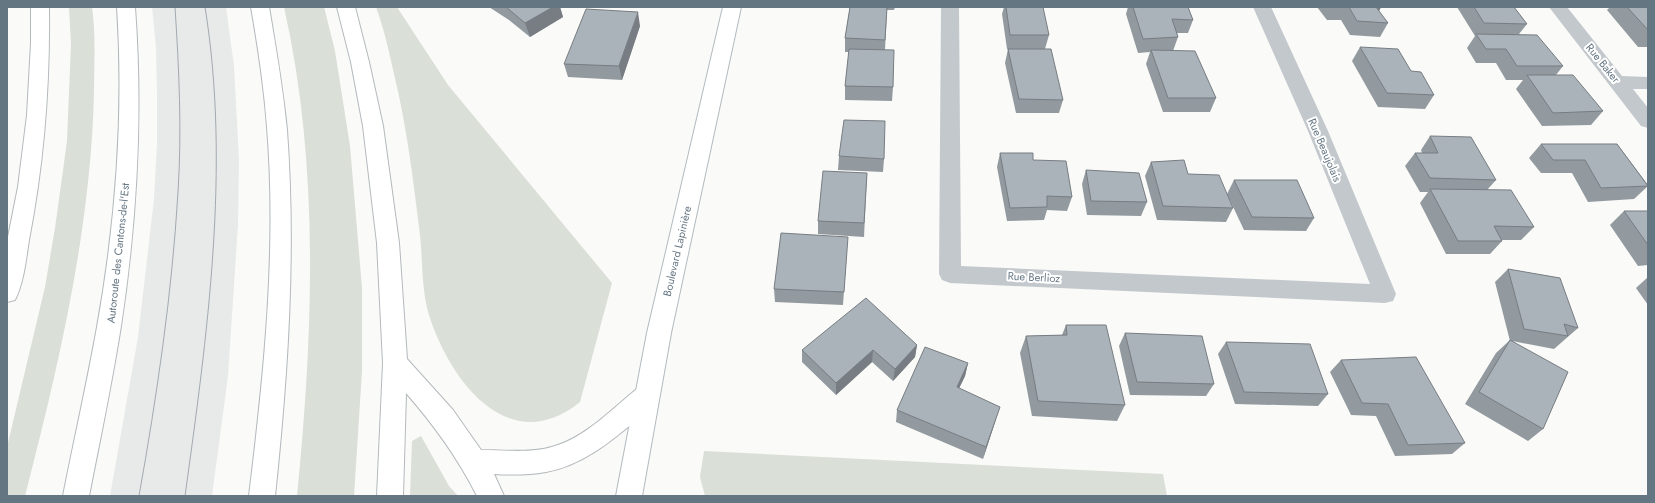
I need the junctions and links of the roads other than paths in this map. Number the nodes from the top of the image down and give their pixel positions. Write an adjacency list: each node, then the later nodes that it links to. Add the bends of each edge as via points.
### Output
1 (40, 7): 12 (main road, via 40,75 35,134)
2 (126, 7): 17 (main road, Autoroute des Cantons-de-l'Est, via 130,62 130,122 121,239 107,341)
3 (260, 7): 18 (main road, via 274,101 280,203 277,323)
4 (346, 7): 14 (main road, via 367,93 378,161 388,243)
5 (732, 7): 15 (main road, Boulevard Lapinière)
6 (950, 7): 13 (street, Rue Berlioz, via 950,274)
7 (1262, 7): 13 (street, Rue Beaujolais, via 1318,131)
8 (1558, 7): 9 (street, Rue Baker)
9 (1619, 82): 10 (street); 11 (street, Rue Baker)
10 (1648, 83)
11 (1647, 118)
12 (7, 293)
13 (1385, 294)
14 (395, 363): 16 (main road, via 444,418); 19 (main road)
15 (647, 396): 16 (main road, via 577,449 557,458 520,463); 21 (main road, Boulevard Lapinière)
16 (474, 462): 20 (main road)
17 (76, 496)
18 (262, 496)
19 (390, 496)
20 (491, 496)
21 (630, 496)

